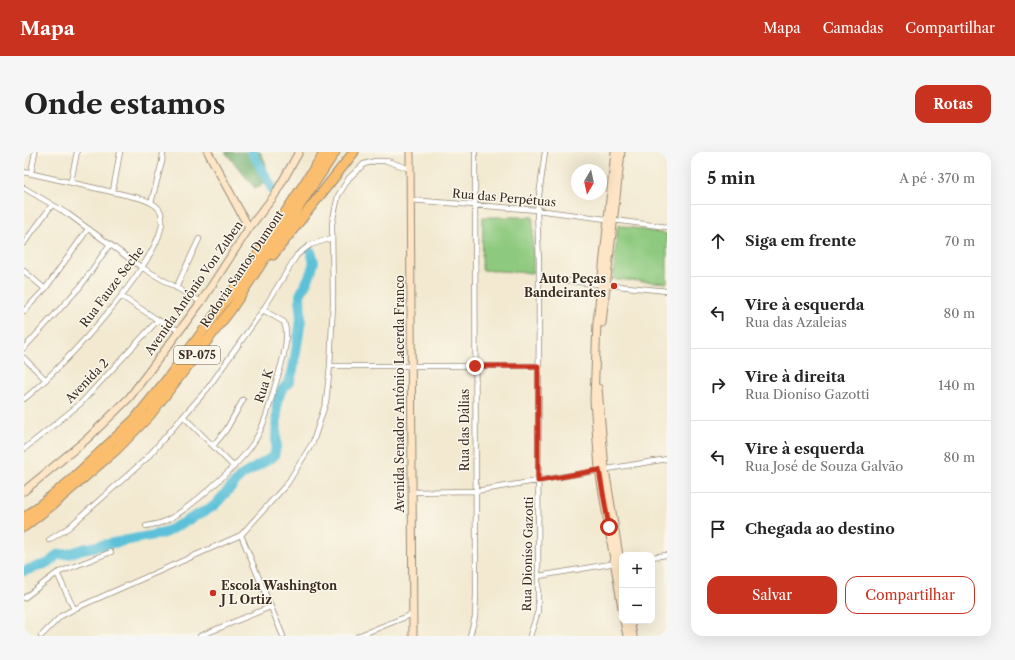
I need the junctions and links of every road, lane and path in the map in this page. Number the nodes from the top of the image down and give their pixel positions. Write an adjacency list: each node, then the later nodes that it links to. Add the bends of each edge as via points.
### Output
1 (35, 152): 18 (street)
2 (77, 152): 19 (street)
3 (120, 152): 21 (street)
4 (163, 152): 24 (street)
5 (208, 152): 31 (street)
6 (318, 152): 22 (highway)
7 (325, 152): 22 (highway, Rodovia Santos Dumont / SP-075)
8 (335, 152): 39 (highway, Rodovia Santos Dumont / SP-075)
9 (354, 152): 39 (highway)
10 (410, 152): 16 (street, Avenida Senador Antônio Lacerda Franco)
11 (475, 152): 26 (street, Rua das Dálias)
12 (545, 152): 27 (street, Rua Dioníso Gazotti)
13 (615, 152): 28 (street)
14 (621, 152): 28 (street)
15 (298, 153): 31 (street, Avenida Antônio Von Zuben, via 274,196)
16 (410, 169): 23 (street, Avenida Senador Antônio Lacerda Franco); 32 (street, via 387,161 375,161 357,169 338,196)
17 (24, 172): 18 (street)
18 (31, 173): 19 (street)
19 (71, 181): 21 (street)
20 (24, 188): 25 (street)
21 (113, 191): 24 (street)
22 (294, 200): 69 (highway, Rodovia Santos Dumont / SP-075, via 204,330 135,419 76,476)
23 (410, 200): 26 (street, Rua das Perpétuas); 52 (street, Avenida Senador Antônio Lacerda Franco)
24 (151, 203): 36 (street, Rua Fauze Seche, via 161,213 161,227 154,248)
25 (52, 205): 30 (street); 34 (street)
26 (476, 206): 27 (street, Rua das Perpétuas); 54 (street, Rua das Dálias)
27 (537, 210): 28 (street, Rua das Perpétuas); 38 (street, Rua Dioníso Gazotti)
28 (610, 219): 29 (street, Rua das Perpétuas); 40 (street)
29 (667, 227)
30 (88, 228): 35 (street); 41 (street)
31 (249, 228): 45 (street, Avenida Antônio Von Zuben)
32 (332, 238): 46 (street, via 302,249); 53 (street, via 333,303)
33 (199, 239): 42 (street)
34 (24, 243)
35 (110, 244): 36 (street); 50 (street, via 80,287)
36 (142, 267): 42 (street); 44 (street, Rua Fauze Seche)
37 (24, 271): 41 (street)
38 (539, 278): 40 (street); 55 (street, Rua Dioníso Gazotti)
39 (251, 281): 71 (highway, Rodovia Santos Dumont / SP-075, via 150,416 117,449)
40 (603, 284): 43 (street); 64 (street, via 598,370)
41 (45, 288): 47 (street)
42 (176, 288): 45 (street)
43 (667, 291)
44 (121, 296): 48 (street); 56 (street, Rua Fauze Seche)
45 (201, 302): 49 (street, Avenida Antônio Von Zuben)
46 (263, 310): 59 (street, via 208,388); 63 (street, Rua K, via 280,319 285,326 282,364 262,426 255,441)
47 (24, 311)
48 (158, 320): 49 (street); 61 (street, Avenida 2, via 80,404)
49 (180, 331): 66 (street, Avenida Antônio Von Zuben, via 129,398 109,419)
50 (24, 348)
51 (24, 358): 56 (street)
52 (411, 365): 53 (street); 54 (street); 68 (street, Avenida Senador Antônio Lacerda Franco)
53 (330, 366): 72 (street, via 326,402 304,460 287,484)
54 (475, 366): 55 (street); 67 (street, Rua das Dálias)
55 (538, 366): 65 (street, Rua Dioníso Gazotti)
56 (46, 380): 57 (street, Rua Fauze Seche)
57 (24, 399)
58 (243, 400): 60 (street, via 226,430)
59 (184, 417): 60 (street); 73 (street, via 146,459 86,514)
60 (213, 446): 63 (street)
61 (24, 450)
62 (667, 459): 64 (street)
63 (234, 467): 70 (street, Rua K, via 172,518)
64 (602, 469): 65 (street); 77 (street)
65 (538, 481): 67 (street); 79 (street, Rua Dioníso Gazotti)
66 (24, 491)
67 (476, 491): 68 (street); 91 (street, Rua das Dálias, via 476,595 475,617)
68 (411, 492): 83 (street, Avenida Senador Antônio Lacerda Franco)
69 (24, 518)
70 (146, 526)
71 (24, 527)
72 (241, 535): 81 (street); 82 (street)
73 (49, 540)
74 (111, 552): 78 (street)
75 (667, 554): 76 (street)
76 (655, 556)
77 (619, 562): 79 (street)
78 (57, 572): 80 (street); 82 (street)
79 (539, 576): 92 (street, Rua Dioníso Gazotti, via 538,611)
80 (24, 598)
81 (270, 607): 87 (street); 88 (street)
82 (74, 609): 86 (street, via 61,616)
83 (413, 614): 89 (street); 90 (street, Avenida Senador Antônio Lacerda Franco)
84 (625, 624): 93 (street)
85 (631, 624): 94 (street)
86 (41, 636)
87 (200, 636)
88 (283, 636)
89 (358, 636)
90 (413, 636)
91 (470, 636)
92 (530, 636)
93 (627, 636)
94 (633, 636)

